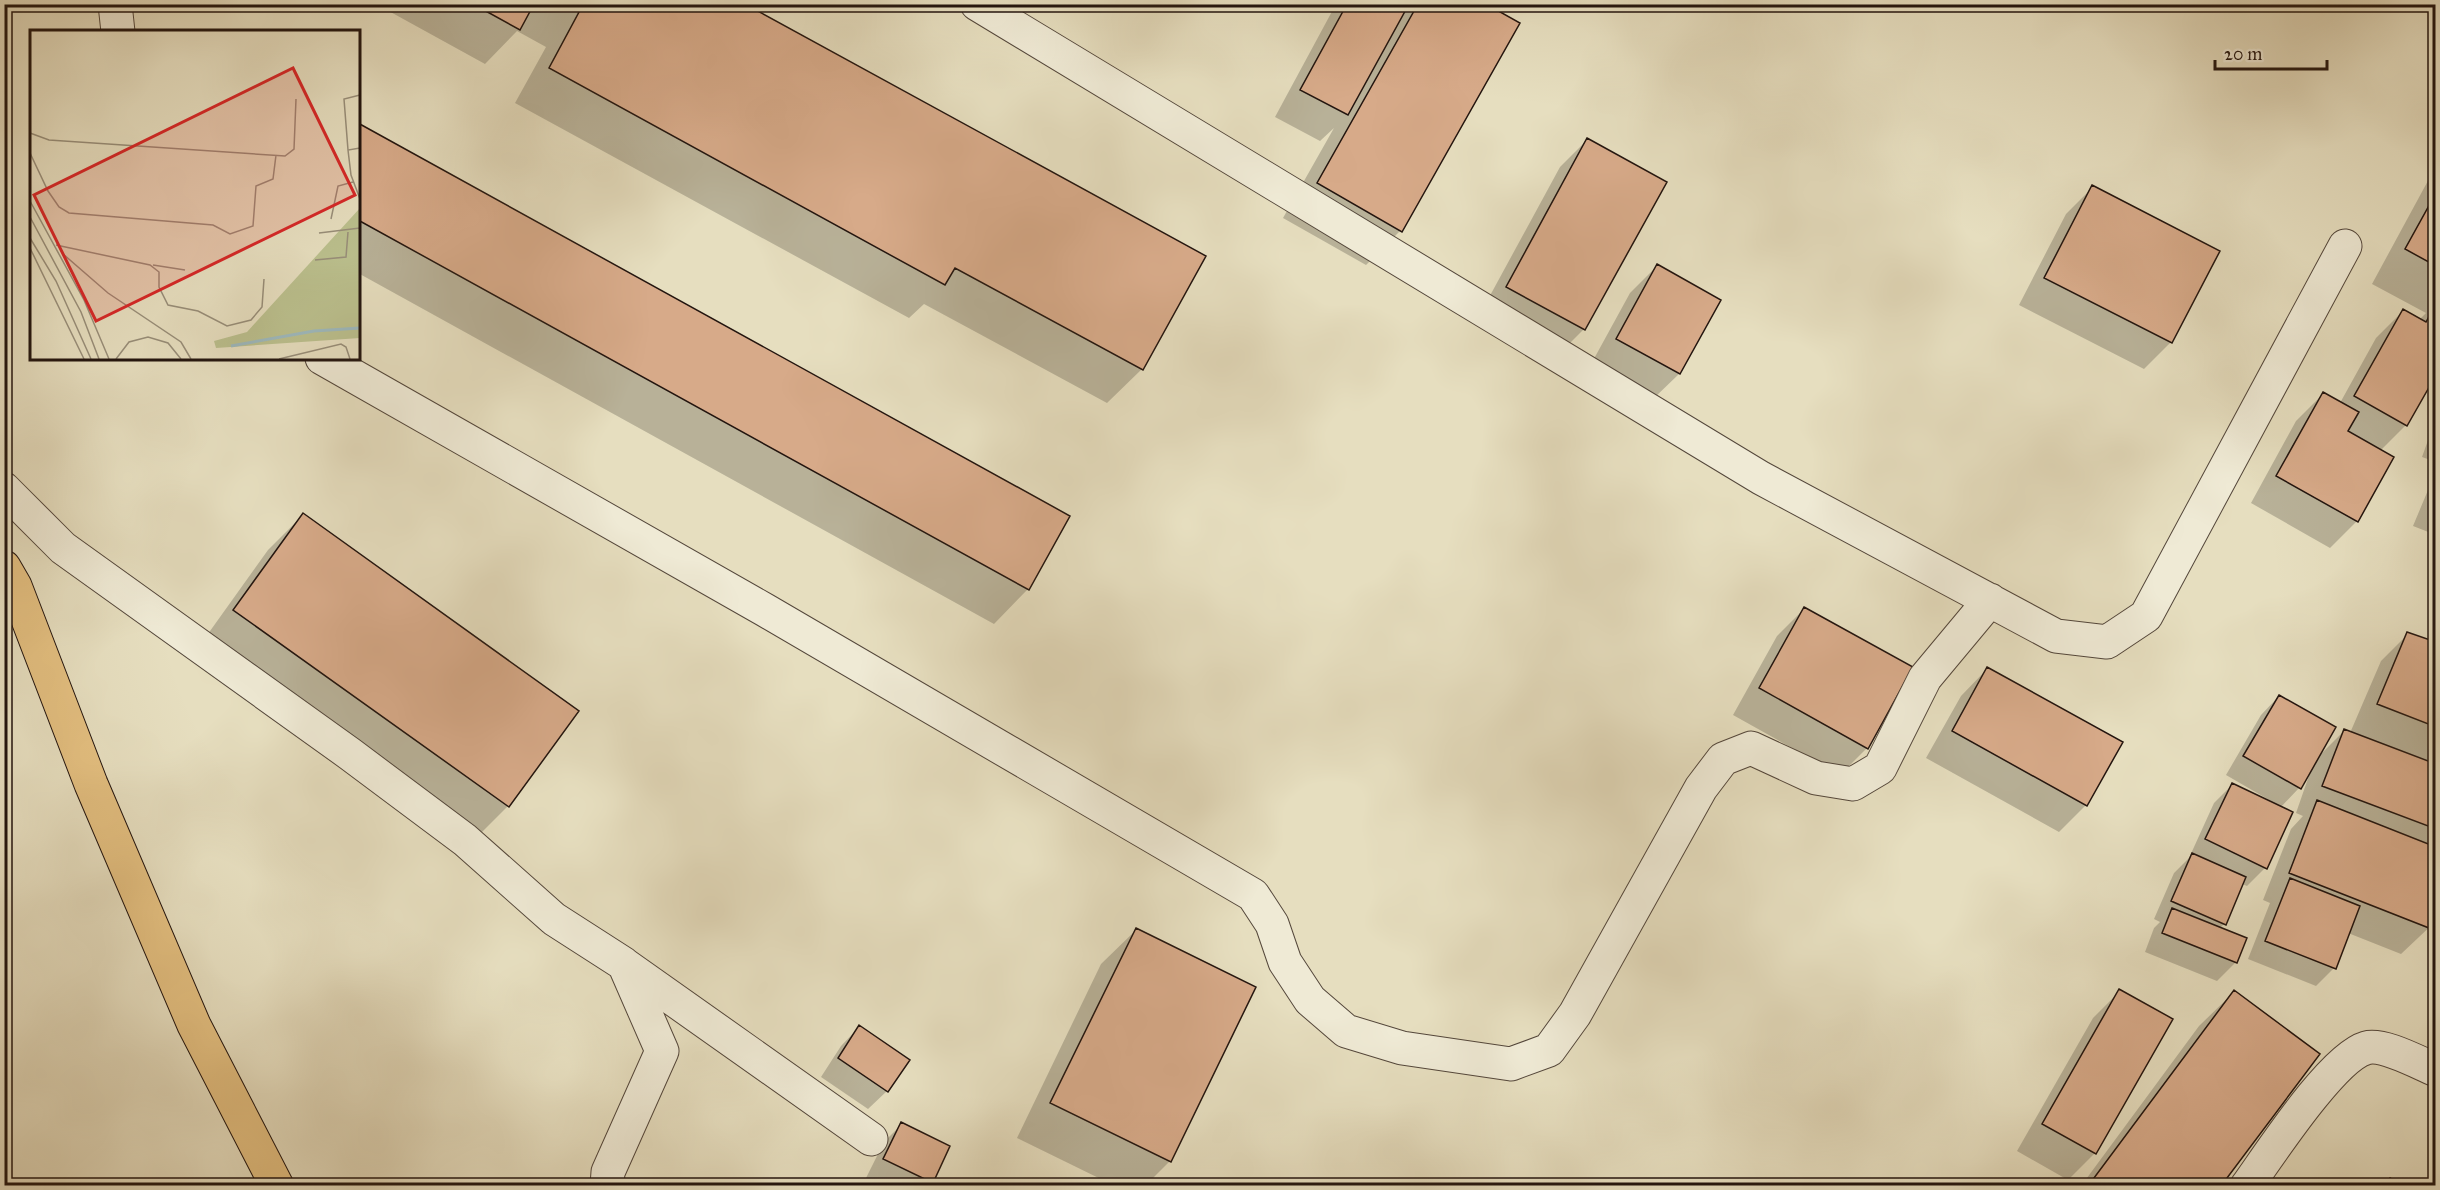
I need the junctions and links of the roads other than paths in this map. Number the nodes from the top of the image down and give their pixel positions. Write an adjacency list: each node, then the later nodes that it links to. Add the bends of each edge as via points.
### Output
1 (115, 4): 3 (lane)
2 (977, 4): 8 (lane, via 1761,478)
3 (118, 30)
4 (2345, 246): 8 (lane, via 2146,616 2108,642 2056,636)
5 (326, 360): 8 (lane, via 765,610 1253,895 1272,924 1285,962 1310,1000 1346,1031 1402,1048 1458,1058 1511,1064 1549,1050 1575,1014 1701,788 1723,759 1751,748 1816,778 1853,784 1880,768 1925,678)
6 (4, 489): 9 (lane, via 63,548 456,834 554,919)
7 (4, 567): 12 (main road, via 194,1025)
8 (1990, 600)
9 (624, 964): 11 (lane); 13 (lane, via 662,1051 608,1172)
10 (2436, 1070): 14 (lane, via 2392,1051 2367,1047 2344,1061)
11 (871, 1139)
12 (277, 1185)
13 (607, 1185)
14 (2247, 1185)

